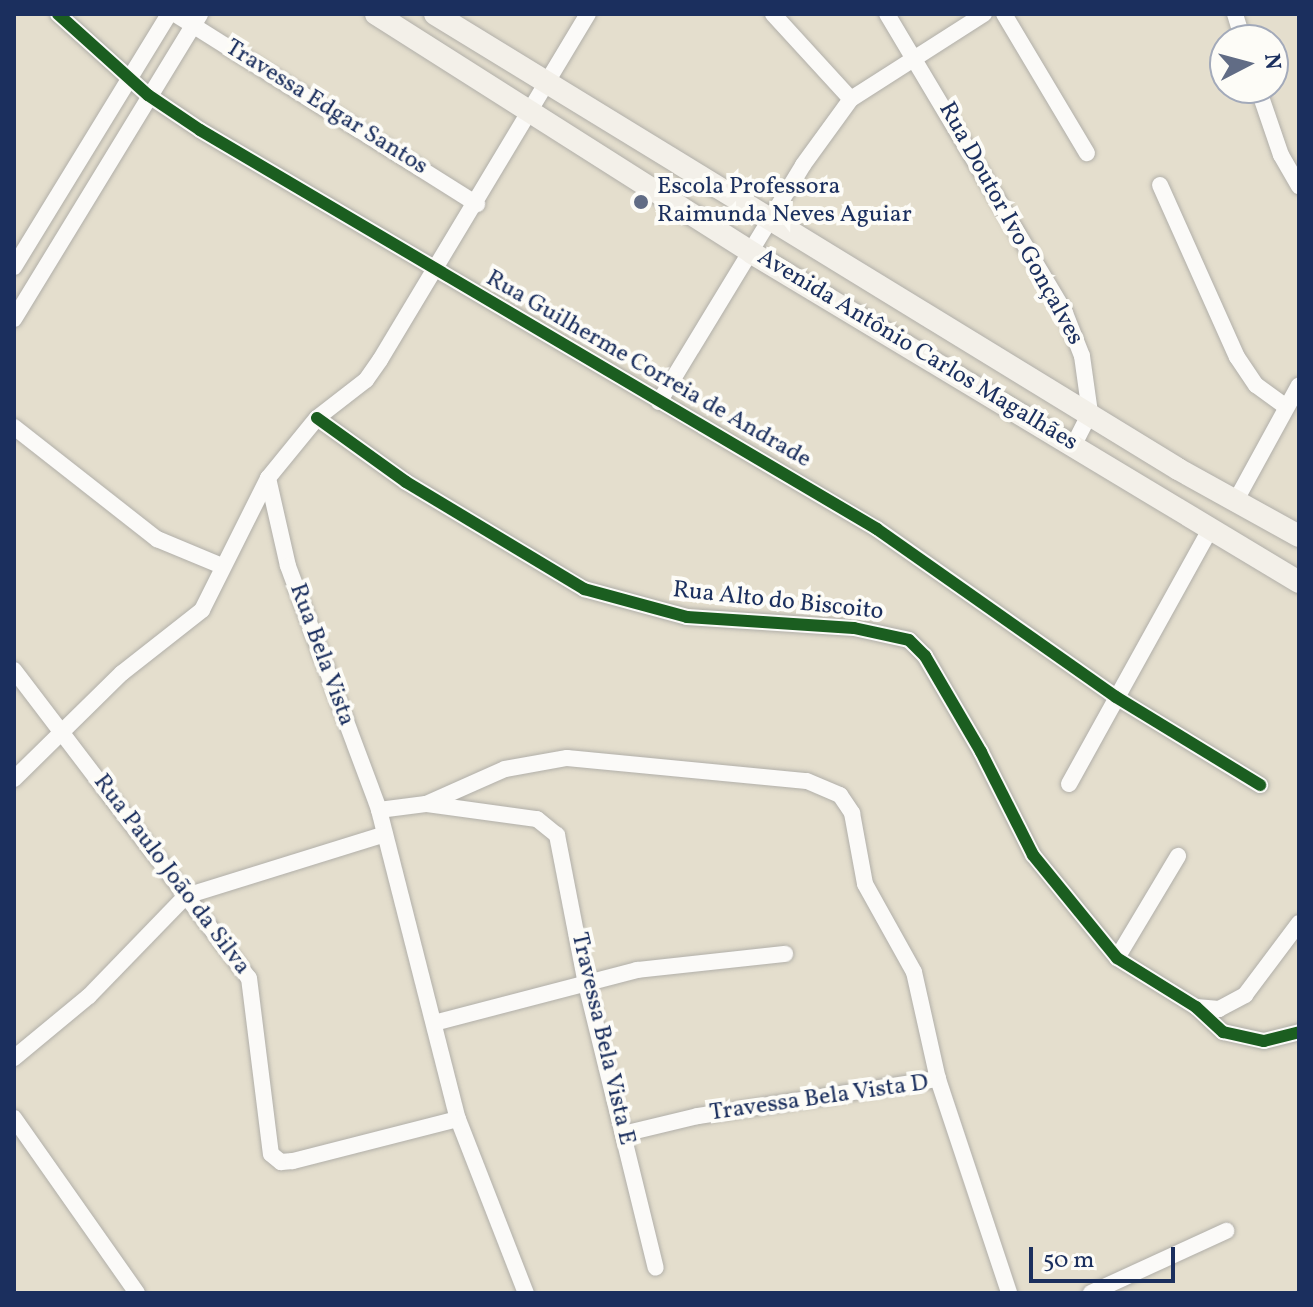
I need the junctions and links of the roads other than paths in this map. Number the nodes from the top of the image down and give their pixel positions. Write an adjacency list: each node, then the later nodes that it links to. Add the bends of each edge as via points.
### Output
1 (58, 14): 12 (street, Rua Guilherme Correia de Andrade)
2 (172, 14): 10 (street, Travessa Edgar Santos); 12 (street)
3 (376, 14): 17 (main road, Avenida Antônio Carlos Magalhães)
4 (435, 14): 13 (main road, Avenida Antônio Carlos Magalhães)
5 (588, 14): 13 (street)
6 (773, 14): 15 (street)
7 (887, 14): 11 (street, Rua Doutor Ivo Gonçalves)
8 (984, 14): 11 (street)
9 (1004, 14): 18 (street)
10 (197, 20): 14 (street); 21 (street, Travessa Edgar Santos)
11 (914, 54): 15 (street); 30 (street, Rua Doutor Ivo Gonçalves, via 1065,313 1082,356)
12 (130, 78): 14 (street, Rua Guilherme Correia de Andrade); 24 (street)
13 (546, 85): 17 (street); 22 (main road, Avenida Antônio Carlos Magalhães)
14 (148, 95): 25 (street, Rua Guilherme Correia de Andrade); 26 (street)
15 (851, 99): 22 (street, via 803,165)
16 (1263, 104): 20 (street, via 1281,155)
17 (530, 113): 21 (street); 23 (main road, Avenida Antônio Carlos Magalhães)
18 (1087, 153)
19 (1160, 185): 29 (street, via 1237,357 1256,385)
20 (1299, 186)
21 (477, 204): 25 (street)
22 (773, 220): 23 (street); 30 (main road, Avenida Antônio Carlos Magalhães)
23 (752, 253): 28 (street); 33 (main road, Avenida Antônio Carlos Magalhães)
24 (14, 267)
25 (435, 270): 28 (street, Rua Guilherme Correia de Andrade); 31 (street, via 366,380)
26 (14, 319)
27 (1299, 385): 29 (street)
28 (659, 402): 41 (street, Rua Guilherme Correia de Andrade, via 877,529)
29 (1286, 407): 35 (street)
30 (1090, 413): 33 (street); 35 (main road, Avenida Antônio Carlos Magalhães)
31 (317, 418): 34 (street); 53 (street, Rua Alto do Biscoito, via 406,482 584,589 687,617 854,628 909,640 925,656 981,752 1033,855)
32 (14, 427): 38 (street, via 157,539)
33 (1074, 444): 36 (main road, Avenida Antônio Carlos Magalhães)
34 (268, 478): 38 (street); 47 (street, Rua Bela Vista, via 288,566)
35 (1235, 502): 37 (main road, Avenida Antônio Carlos Magalhães)
36 (1210, 530): 39 (main road, Avenida Antônio Carlos Magalhães); 41 (street)
37 (1299, 536)
38 (222, 566): 42 (street, via 202,610 185,628 122,673)
39 (1299, 582)
40 (14, 670): 42 (street, Rua Paulo João da Silva)
41 (1116, 697): 44 (street); 45 (street, Rua Guilherme Correia de Andrade)
42 (62, 729): 43 (street); 50 (street, Rua Paulo João da Silva)
43 (14, 779)
44 (1069, 784)
45 (1260, 785)
46 (426, 804): 47 (street); 54 (street, Travessa Bela Vista E, via 537,819 551,826 561,846); 59 (street, via 537,761 567,758 822,785 848,804 865,884 914,972)
47 (379, 810): 48 (street, Rua Bela Vista)
48 (385, 834): 50 (street); 56 (street, Rua Bela Vista)
49 (1178, 856): 53 (street)
50 (186, 896): 58 (street, via 89,996); 61 (street, Rua Paulo João da Silva, via 249,978 271,1154 281,1162 293,1161)
51 (1299, 923): 55 (street, via 1245,995 1219,1009)
52 (785, 954): 54 (street, via 637,970)
53 (1117, 958): 55 (street, Rua Alto do Biscoito)
54 (586, 984): 56 (street); 62 (street, Travessa Bela Vista E)
55 (1196, 1007): 57 (street, Rua Alto do Biscoito, via 1213,1027 1247,1040 1276,1040)
56 (434, 1023): 61 (street, Rua Bela Vista)
57 (1299, 1032)
58 (14, 1058)
59 (938, 1079): 62 (street, Travessa Bela Vista D, via 698,1116); 67 (street, Travessa Bela Vista D)
60 (14, 1118): 65 (street)
61 (458, 1119): 66 (street, Rua Bela Vista)
62 (623, 1134): 64 (street, Travessa Bela Vista E)
63 (1226, 1231): 68 (street)
64 (656, 1268)
65 (137, 1293)
66 (526, 1293)
67 (1009, 1293)
68 (1091, 1293)

